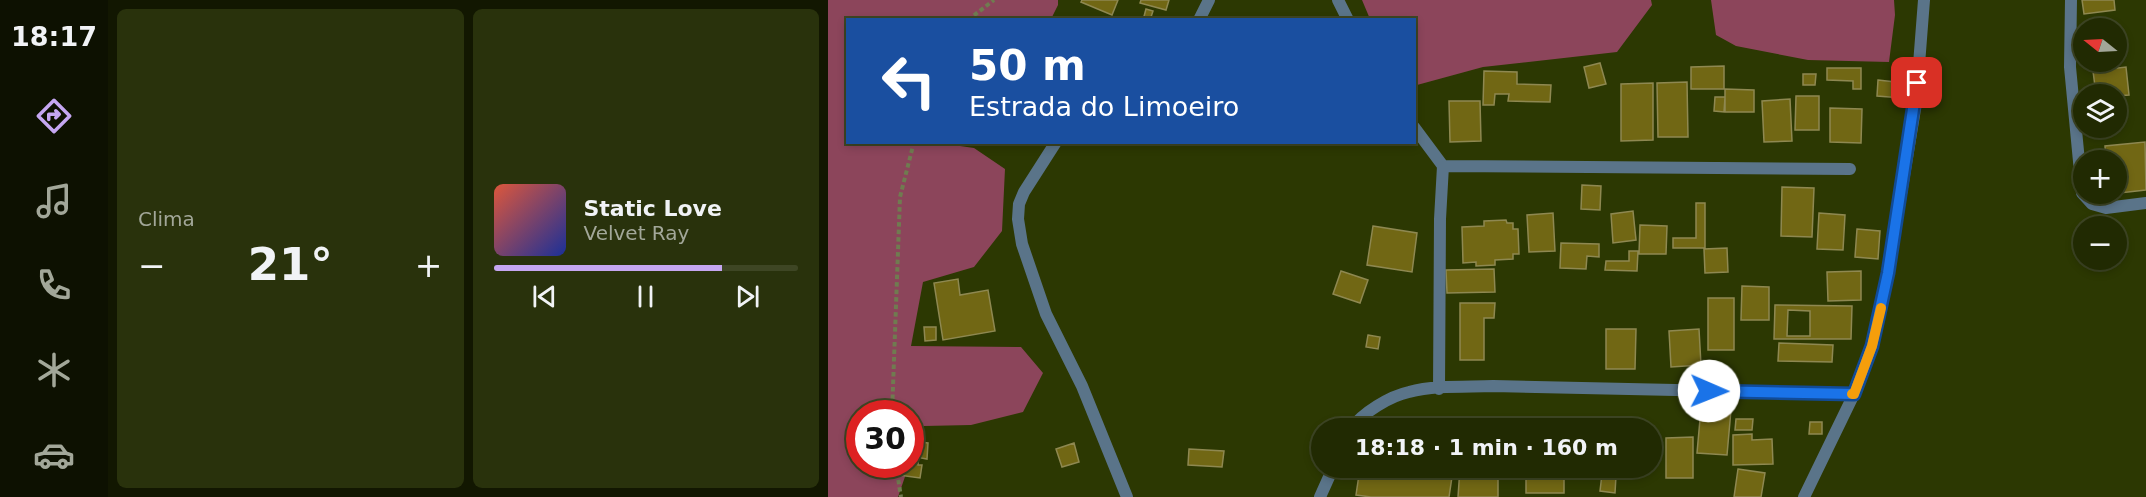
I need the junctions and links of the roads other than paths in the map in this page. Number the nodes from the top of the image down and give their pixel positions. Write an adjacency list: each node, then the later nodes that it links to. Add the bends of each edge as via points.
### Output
1 (1209, 0): 5 (street)
2 (1338, 0): 6 (street)
3 (1924, 0): 13 (street, via 1916,103 1888,273 1872,346)
4 (2071, 0): 11 (street, via 2070,67 2082,193 2092,204 2106,208)
5 (1200, 18)
6 (1347, 18)
7 (1416, 130): 9 (street)
8 (1055, 144): 16 (street, via 1019,204 1022,244 1046,314 1083,386)
9 (1443, 166): 10 (street); 12 (street)
10 (1850, 169)
11 (2146, 203)
12 (1439, 389): 13 (street, via 1493,386); 14 (street, via 1408,392)
13 (1854, 394): 18 (street)
14 (1361, 418)
15 (1329, 478): 17 (street)
16 (1127, 497)
17 (1320, 497)
18 (1804, 497)

